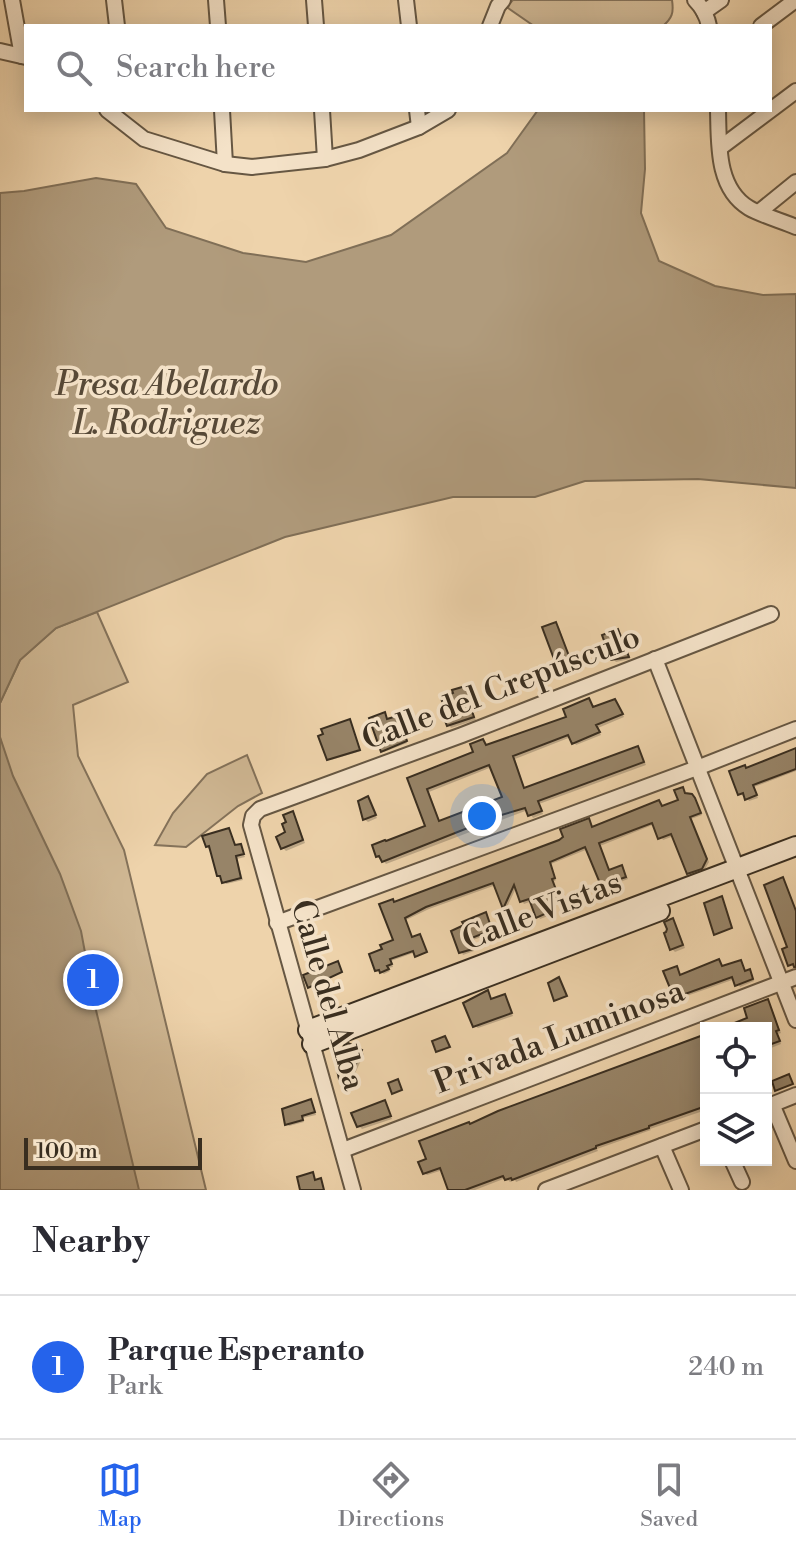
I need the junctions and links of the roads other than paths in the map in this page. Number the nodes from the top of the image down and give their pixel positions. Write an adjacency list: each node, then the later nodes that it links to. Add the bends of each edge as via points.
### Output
1 (12, 0): 17 (street)
2 (114, 0): 10 (street)
3 (216, 0): 11 (street)
4 (314, 0): 12 (street)
5 (406, 0): 13 (street)
6 (721, 0): 9 (street)
7 (499, 2): 14 (street)
8 (793, 2): 15 (street)
9 (703, 13)
10 (117, 24)
11 (218, 24)
12 (316, 24)
13 (409, 24)
14 (491, 24)
15 (764, 24)
16 (0, 51): 17 (street)
17 (24, 57)
18 (796, 91): 19 (street)
19 (772, 109)
20 (109, 112): 28 (street)
21 (126, 112): 28 (street)
22 (222, 112): 32 (street)
23 (322, 112): 31 (street)
24 (417, 112): 29 (street)
25 (445, 112): 29 (street)
26 (718, 112): 30 (street)
27 (768, 112): 30 (street)
28 (128, 127): 32 (street, via 144,139)
29 (419, 127): 31 (street)
30 (720, 148): 34 (street, via 720,165 733,194)
31 (325, 159): 32 (street, via 252,167)
32 (225, 164)
33 (796, 182): 34 (street)
34 (759, 212): 35 (street)
35 (796, 227)
36 (771, 614): 37 (street, Calle del Crepúsculo)
37 (655, 659): 39 (street); 40 (street, Calle del Crepúsculo)
38 (796, 729): 39 (street)
39 (697, 768): 43 (street); 44 (street)
40 (253, 816): 44 (street, Calle del Alba)
41 (796, 846): 43 (street, Calle Vistas)
42 (796, 859): 43 (street, Calle Vistas)
43 (740, 874): 46 (street); 48 (street, Calle Vistas)
44 (277, 923): 48 (street, Calle del Alba)
45 (796, 977): 46 (street, Privada Luminosa)
46 (781, 983): 47 (street); 54 (street, Privada Luminosa)
47 (796, 1020)
48 (310, 1037): 54 (street, Calle del Alba)
49 (796, 1095): 50 (street)
50 (772, 1105)
51 (772, 1112): 55 (street)
52 (700, 1131): 53 (street)
53 (662, 1146): 59 (street); 60 (street)
54 (343, 1150): 58 (street, Calle del Alba)
55 (796, 1161)
56 (735, 1166): 57 (street)
57 (742, 1182)
58 (353, 1190)
59 (546, 1190)
60 (681, 1190)

